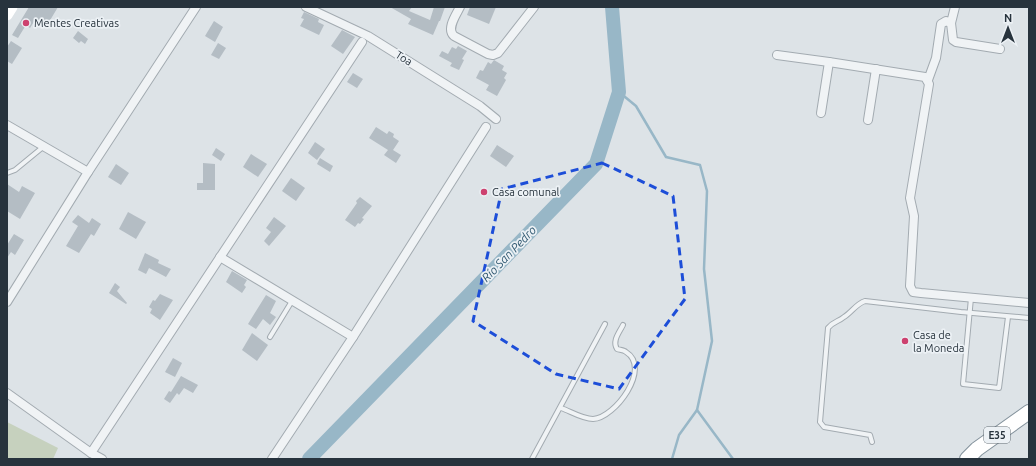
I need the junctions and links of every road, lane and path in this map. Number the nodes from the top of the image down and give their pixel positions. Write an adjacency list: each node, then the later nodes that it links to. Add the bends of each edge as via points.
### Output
1 (12, 7): 7 (street)
2 (196, 7): 21 (street)
3 (306, 7): 16 (street, Toa, via 368,36 480,106)
4 (460, 7): 5 (street, via 450,29 451,33 490,55 498,53)
5 (534, 7)
6 (955, 7): 8 (street)
7 (7, 15)
8 (951, 23): 10 (street, via 952,40); 14 (street, via 946,21 941,24 936,58)
9 (362, 42): 23 (street)
10 (1000, 49)
11 (777, 55): 12 (street)
12 (829, 62): 13 (street); 15 (street)
13 (876, 69): 14 (street, via 917,75); 17 (street)
14 (928, 80): 24 (street, via 910,198 914,216 910,286 913,292)
15 (821, 113)
16 (496, 119)
17 (868, 120)
18 (7, 125): 20 (street)
19 (486, 127): 34 (street)
20 (44, 146): 21 (street); 22 (lane, via 15,170)
21 (88, 172): 26 (street)
22 (7, 173)
23 (220, 257): 25 (street); 39 (street)
24 (971, 298): 27 (street); 28 (lane)
25 (292, 301): 33 (lane); 34 (street)
26 (7, 302)
27 (1029, 303)
28 (970, 312): 29 (lane); 29 (lane, via 963,384 999,388); 38 (lane, via 865,301 828,328 820,422 824,427 870,435)
29 (1008, 317): 30 (lane)
30 (1029, 318)
31 (605, 324): 36 (lane)
32 (623, 325): 36 (lane, via 615,345 631,357 636,370 624,396 615,407 601,417 592,419)
33 (270, 337)
34 (353, 337): 41 (street)
35 (7, 394): 39 (street)
36 (560, 408): 42 (lane)
37 (1029, 412): 43 (highway, E35)
38 (872, 442)
39 (91, 453): 40 (street)
40 (102, 459)
41 (272, 459)
42 (532, 459)
43 (967, 459)

